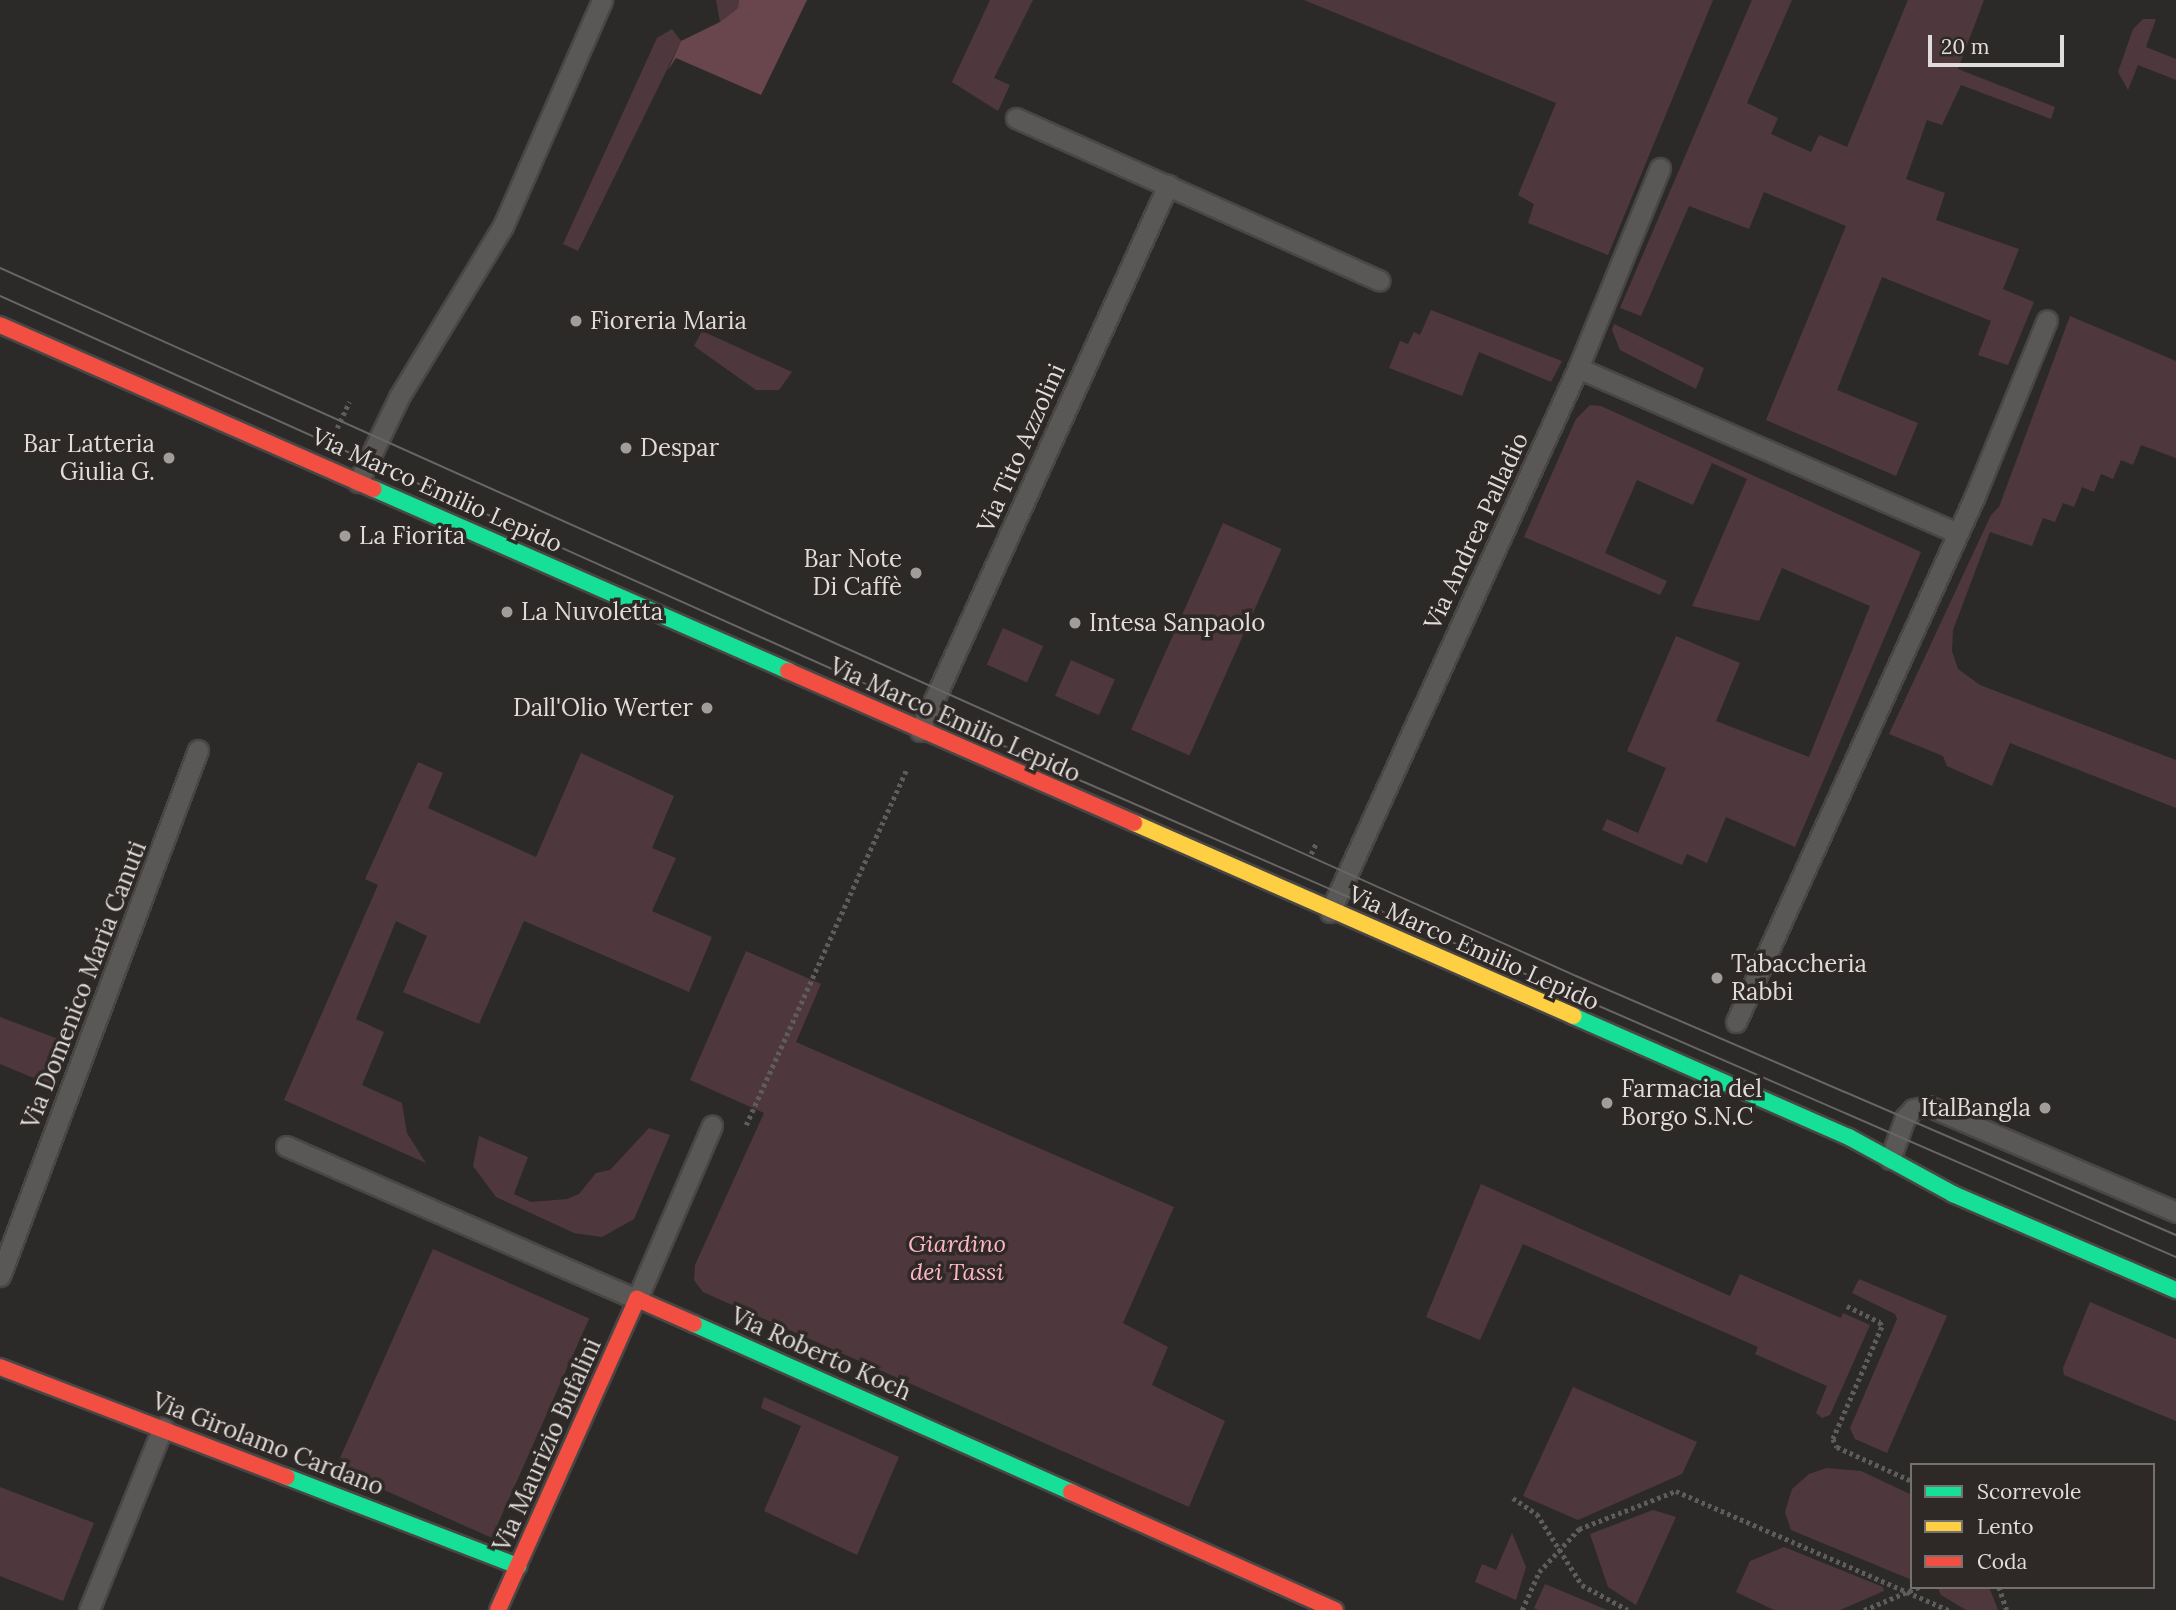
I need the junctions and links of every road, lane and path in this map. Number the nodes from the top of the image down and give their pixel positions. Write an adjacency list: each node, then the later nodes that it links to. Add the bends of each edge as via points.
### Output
1 (602, 0): 9 (lane, via 503,226 399,397)
2 (1016, 118): 4 (lane)
3 (1660, 168): 8 (lane, Via Andrea Palladio)
4 (1168, 185): 5 (lane); 11 (lane, Via Tito Azzolini)
5 (1379, 280)
6 (2047, 320): 10 (lane)
7 (0, 325): 9 (main road, Via Marco Emilio Lepido)
8 (1578, 368): 10 (lane); 14 (lane, Via Andrea Palladio)
9 (358, 482): 11 (main road, Via Marco Emilio Lepido)
10 (1958, 533): 15 (lane)
11 (920, 731): 14 (main road, Via Marco Emilio Lepido)
12 (198, 750): 21 (lane, Via Domenico Maria Canuti)
13 (909, 765): 16 (path)
14 (1330, 912): 19 (main road, Via Marco Emilio Lepido)
15 (1736, 1021)
16 (753, 1110)
17 (712, 1126): 23 (lane)
18 (286, 1146): 23 (lane, Via Roberto Koch)
19 (1890, 1158): 20 (lane, via 1905,1118 1913,1109 1928,1107); 22 (main road, Via Marco Emilio Lepido, via 1953,1194)
20 (2176, 1212)
21 (0, 1276)
22 (2176, 1290)
23 (637, 1299): 30 (main road, Via Maurizio Bufalini); 36 (main road, Via Roberto Koch)
24 (1847, 1306): 27 (path, via 1882,1327 1833,1439 1837,1447)
25 (0, 1367): 26 (main road, Via Girolamo Cardano)
26 (163, 1427): 30 (main road, Via Girolamo Cardano); 34 (lane)
27 (1910, 1479)
28 (1513, 1498): 29 (path, via 1537,1514)
29 (1558, 1549): 33 (path, via 1579,1529 1676,1491 1687,1492); 37 (path, via 1539,1572); 38 (path, via 1582,1585)
30 (518, 1566): 35 (main road, Via Maurizio Bufalini)
31 (1914, 1589): 33 (path)
32 (2000, 1589): 41 (path)
33 (1909, 1591): 39 (path); 40 (path)
34 (89, 1610)
35 (498, 1610)
36 (1335, 1610)
37 (1522, 1610)
38 (1628, 1610)
39 (1864, 1610)
40 (1949, 1610)
41 (2007, 1610)

